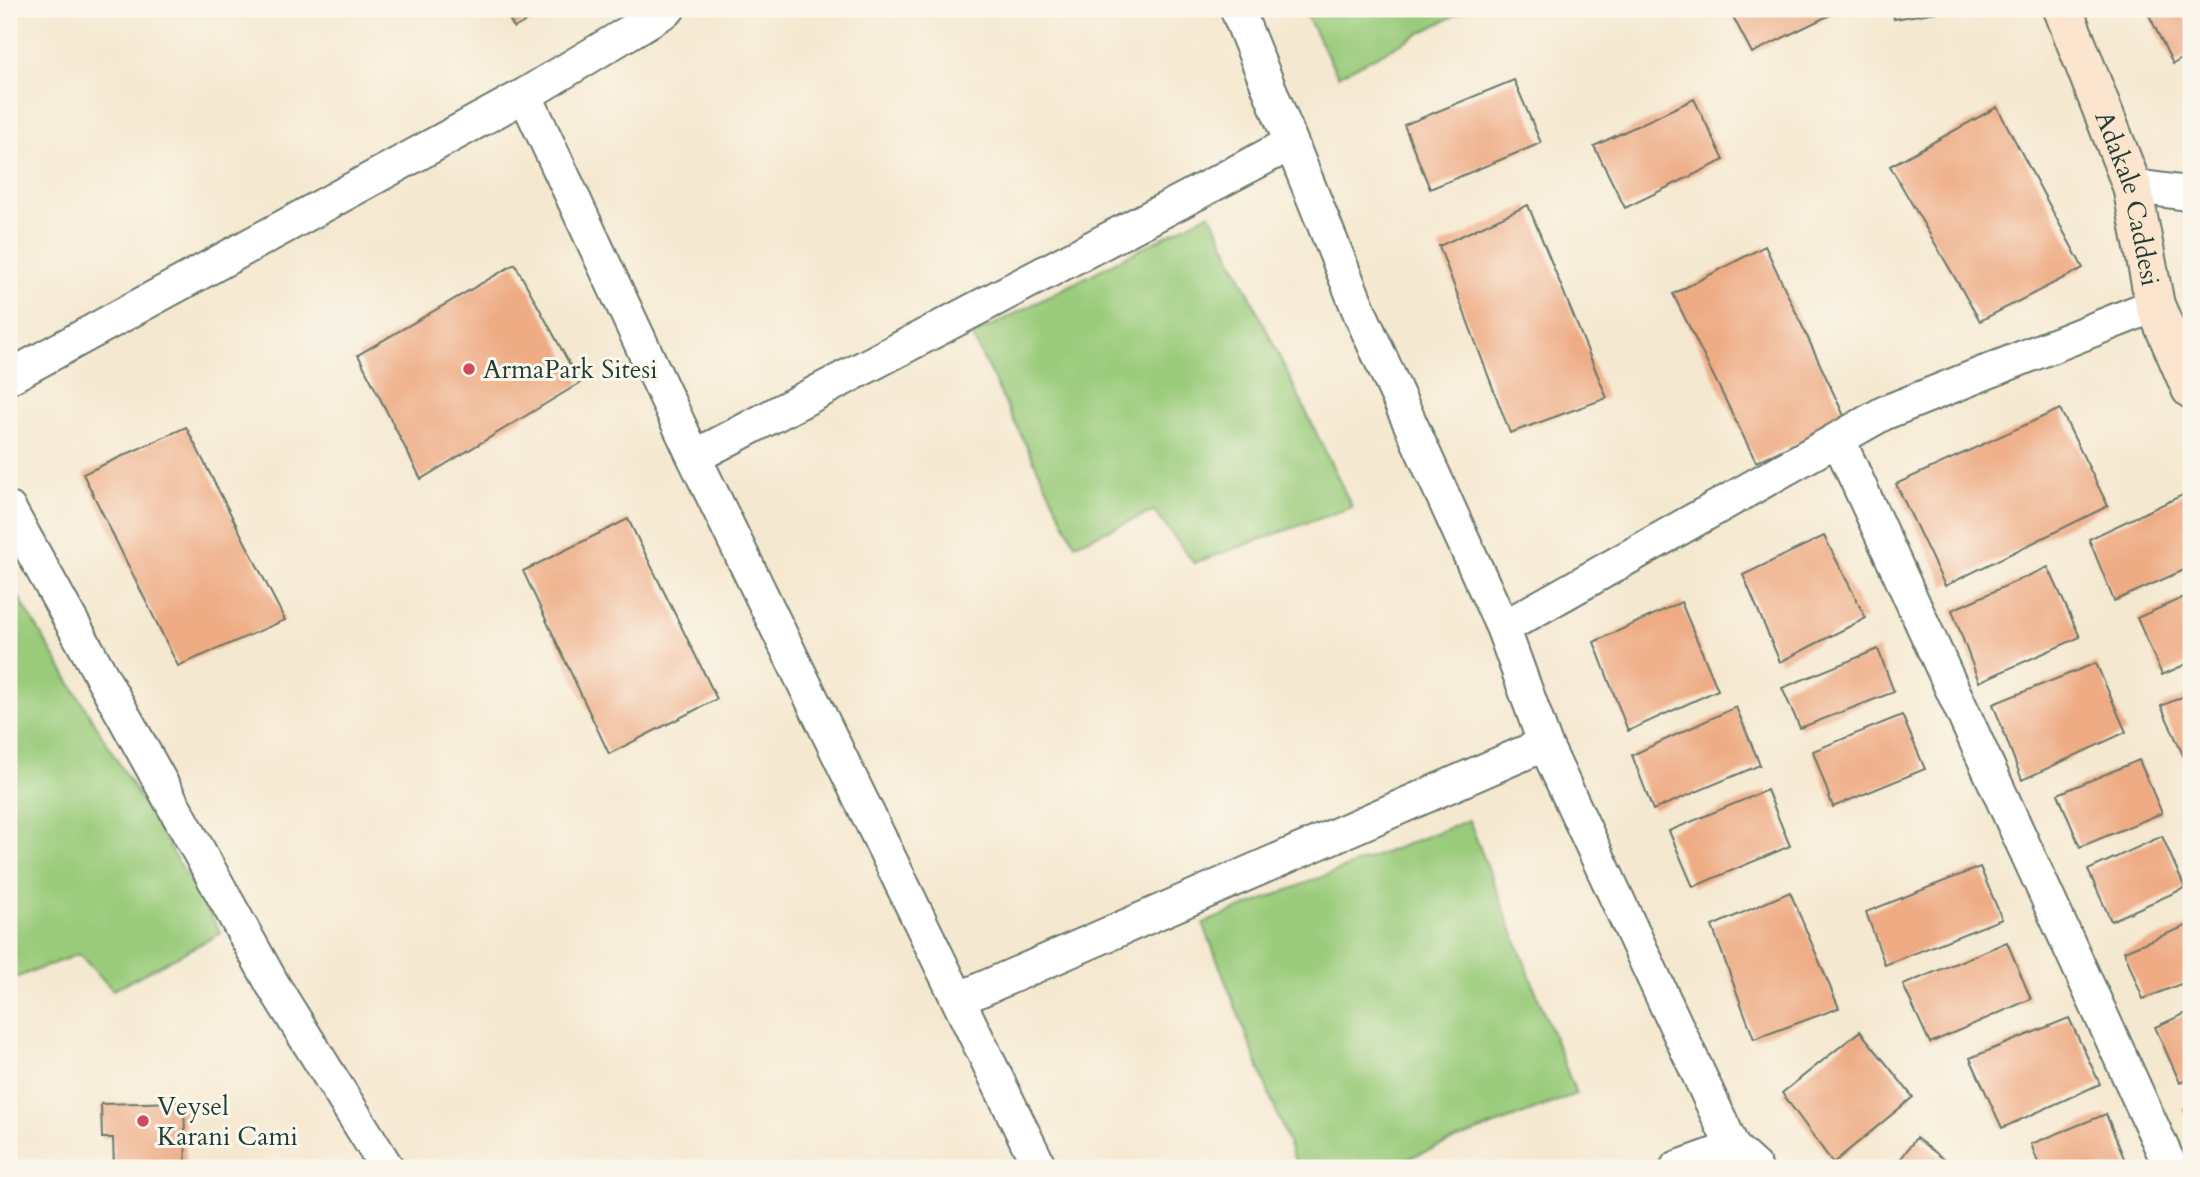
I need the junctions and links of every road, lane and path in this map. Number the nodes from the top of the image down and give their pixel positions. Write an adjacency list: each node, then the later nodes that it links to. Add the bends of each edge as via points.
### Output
1 (668, 9): 4 (street)
2 (1237, 9): 5 (street)
3 (2063, 9): 6 (street, Adakale Caddesi)
4 (525, 95): 9 (street); 12 (street)
5 (1290, 144): 12 (street); 14 (street, via 1360,313)
6 (2132, 186): 7 (street); 8 (street, Adakale Caddesi)
7 (2191, 194)
8 (2155, 305): 10 (street, Adakale Caddesi); 11 (street, via 1884,413)
9 (9, 377)
10 (2191, 388)
11 (1838, 439): 14 (street); 21 (street)
12 (694, 457): 16 (street)
13 (9, 509): 18 (street, via 273,985)
14 (1503, 628): 15 (street)
15 (1545, 744): 16 (street); 17 (street)
16 (959, 999): 19 (street)
17 (1744, 1158): 20 (street)
18 (387, 1168)
19 (1040, 1168)
20 (1677, 1168)
21 (2171, 1168)

